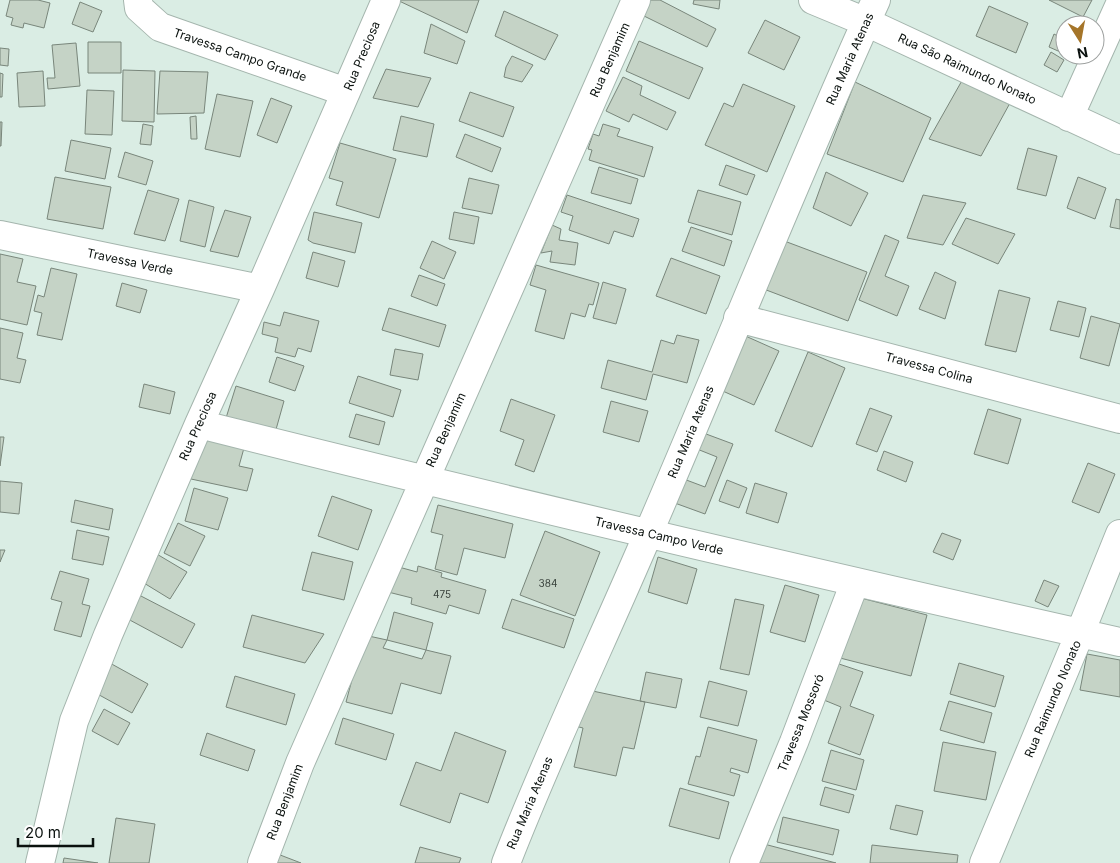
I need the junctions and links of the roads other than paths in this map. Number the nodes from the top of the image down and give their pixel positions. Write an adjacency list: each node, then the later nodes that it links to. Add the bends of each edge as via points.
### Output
1 (386, 0): 7 (street, Rua Preciosa)
2 (636, 0): 15 (street, Rua Benjamim)
3 (813, 0): 6 (street, Rua São Raimundo Nonato)
4 (138, 4): 7 (street, Travessa Campo Grande, via 160,27)
5 (1120, 4): 8 (street)
6 (871, 11): 8 (street, Rua São Raimundo Nonato); 12 (street, Rua Maria Atenas)
7 (346, 92): 11 (street, Rua Preciosa)
8 (1070, 117): 9 (street, Rua São Raimundo Nonato)
9 (1120, 140)
10 (0, 235): 11 (street, Travessa Verde)
11 (260, 289): 14 (street, Rua Preciosa)
12 (738, 318): 13 (street, Travessa Colina); 16 (street, Rua Maria Atenas)
13 (1120, 419)
14 (199, 424): 15 (street, Travessa Campo Verde); 21 (street, Rua Preciosa, via 74,721)
15 (423, 481): 16 (street, Travessa Campo Verde); 22 (street, Rua Benjamim, via 300,763)
16 (648, 534): 18 (street, Travessa Campo Verde); 23 (street, Rua Maria Atenas, via 527,807)
17 (1120, 534): 19 (street, Rua Raimundo Nonato)
18 (855, 582): 19 (street, Travessa Campo Verde); 24 (street, Travessa Mossoró)
19 (1080, 634): 20 (street, Travessa Campo Verde); 25 (street, Rua Raimundo Nonato)
20 (1120, 642)
21 (40, 863)
22 (262, 863)
23 (506, 863)
24 (744, 863)
25 (984, 863)

